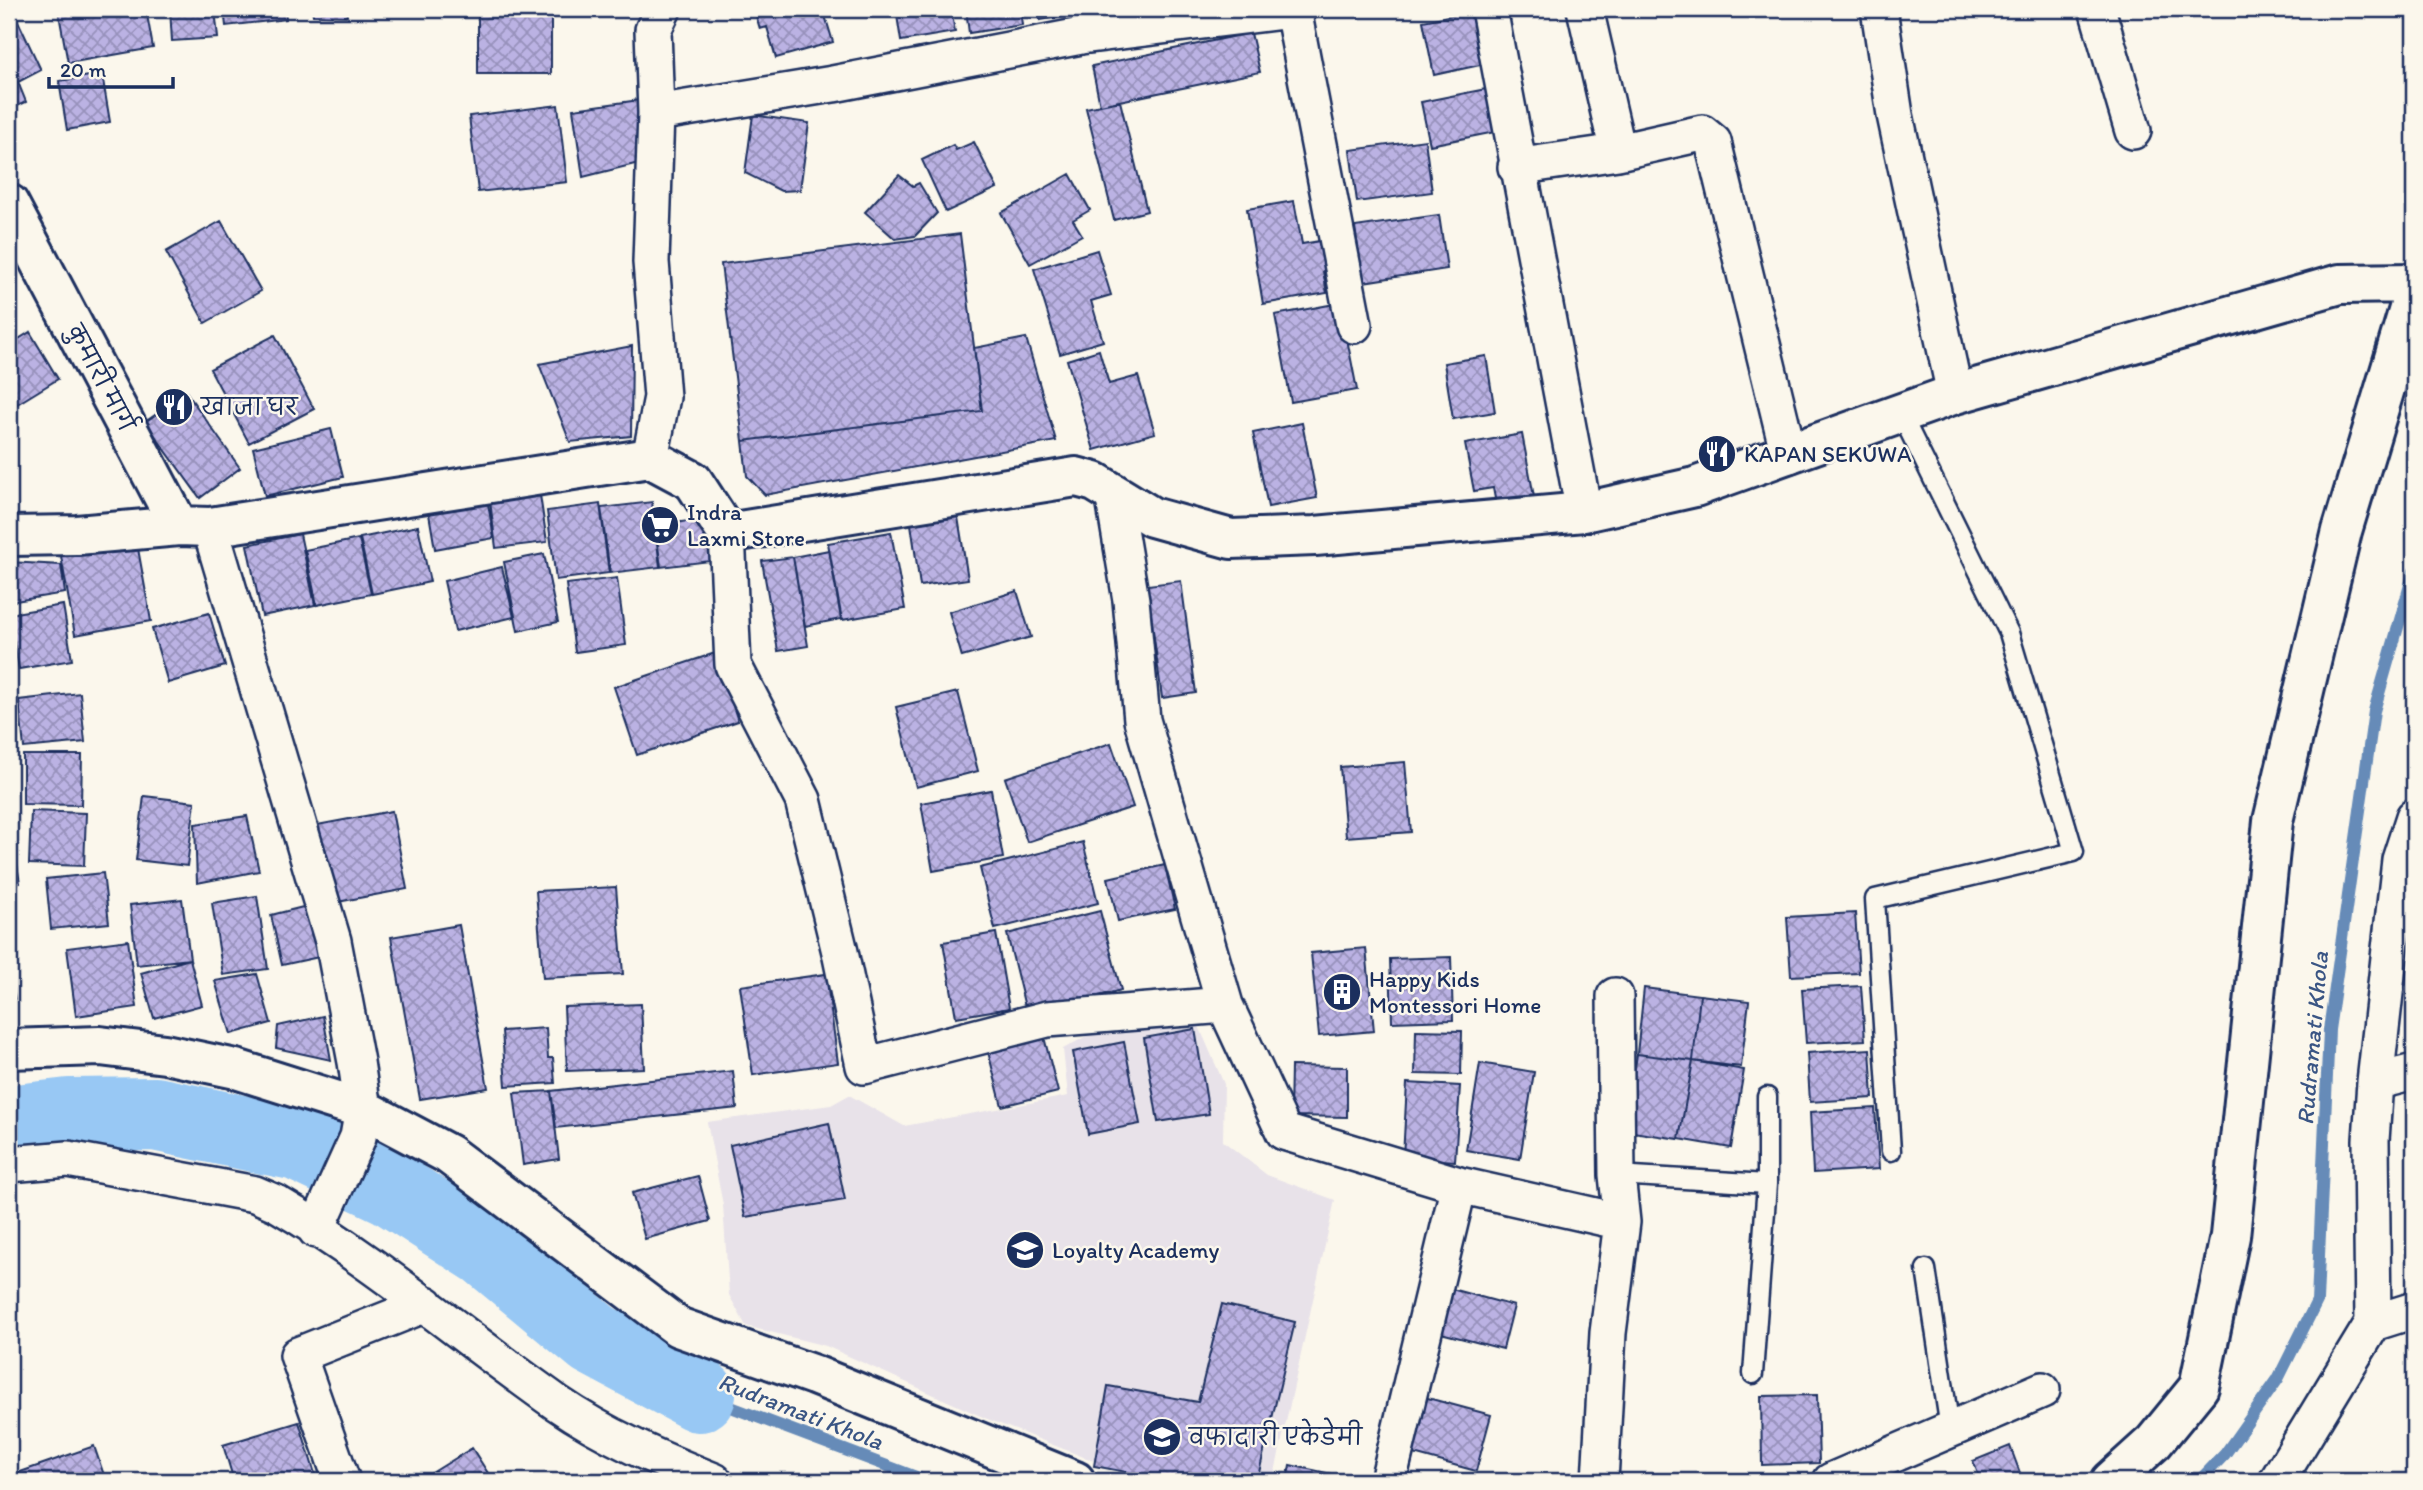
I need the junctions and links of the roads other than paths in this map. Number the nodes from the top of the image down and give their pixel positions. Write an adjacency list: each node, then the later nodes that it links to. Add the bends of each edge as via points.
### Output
1 (663, 9): 8 (street, via 653,30)
2 (1299, 9): 7 (street)
3 (1489, 9): 11 (street)
4 (1585, 9): 10 (street)
5 (1879, 9): 16 (street, via 1895,115)
6 (2097, 9): 9 (street)
7 (1293, 10): 8 (street, via 1081,36); 15 (street)
8 (656, 113): 19 (street, via 651,262 662,397)
9 (2133, 131)
10 (1618, 152): 11 (street); 18 (street, via 1702,132 1713,142)
11 (1517, 167): 21 (street)
12 (9, 204): 22 (street, कुमारी मार्ग)
13 (2414, 282): 16 (street, via 2340,284)
14 (2414, 292): 53 (street, via 2342,531 2273,821 2230,1236 2199,1387 2154,1442)
15 (1354, 325)
16 (1955, 394): 17 (street)
17 (1902, 416): 18 (street); 33 (lane, via 2009,633 2074,852 1875,899)
18 (1789, 455): 21 (street, via 1695,487)
19 (650, 458): 22 (street); 23 (street, via 692,481)
20 (1114, 493): 21 (street, via 1152,517 1231,539); 23 (street, via 1076,477); 27 (street, via 1131,600 1142,720)
21 (1584, 512)
22 (195, 526): 24 (street); 32 (street, via 333,941)
23 (727, 533): 27 (street, via 733,665 803,800 864,1066 1046,1019)
24 (9, 536)
25 (2414, 817): 30 (street, via 2400,860)
26 (1615, 996): 35 (street)
27 (1225, 1004): 37 (street, via 1284,1132)
28 (9, 1049): 32 (street, via 100,1045 236,1069)
29 (2414, 1072): 30 (street)
30 (2375, 1082): 43 (street, via 2370,1166)
31 (1767, 1097): 36 (lane)
32 (360, 1123): 39 (street); 49 (street, via 448,1154 678,1328 814,1375)
33 (1891, 1151)
34 (9, 1164): 39 (street, via 68,1159 255,1194)
35 (1617, 1175): 36 (lane); 38 (street)
36 (1766, 1184): 44 (lane)
37 (1459, 1185): 38 (street); 50 (street)
38 (1622, 1222): 51 (street, via 1608,1333)
39 (316, 1230): 41 (street)
40 (1926, 1269): 46 (lane)
41 (426, 1304): 47 (street, via 298,1355); 48 (street, via 559,1404 626,1442)
42 (2414, 1310): 43 (street)
43 (2373, 1323): 54 (street)
44 (1753, 1374)
45 (2042, 1390): 46 (street)
46 (1950, 1429): 52 (street)
47 (342, 1481)
48 (715, 1481)
49 (1074, 1481)
50 (1388, 1481)
51 (1600, 1481)
52 (1832, 1481)
53 (2110, 1481)
54 (2277, 1481)

